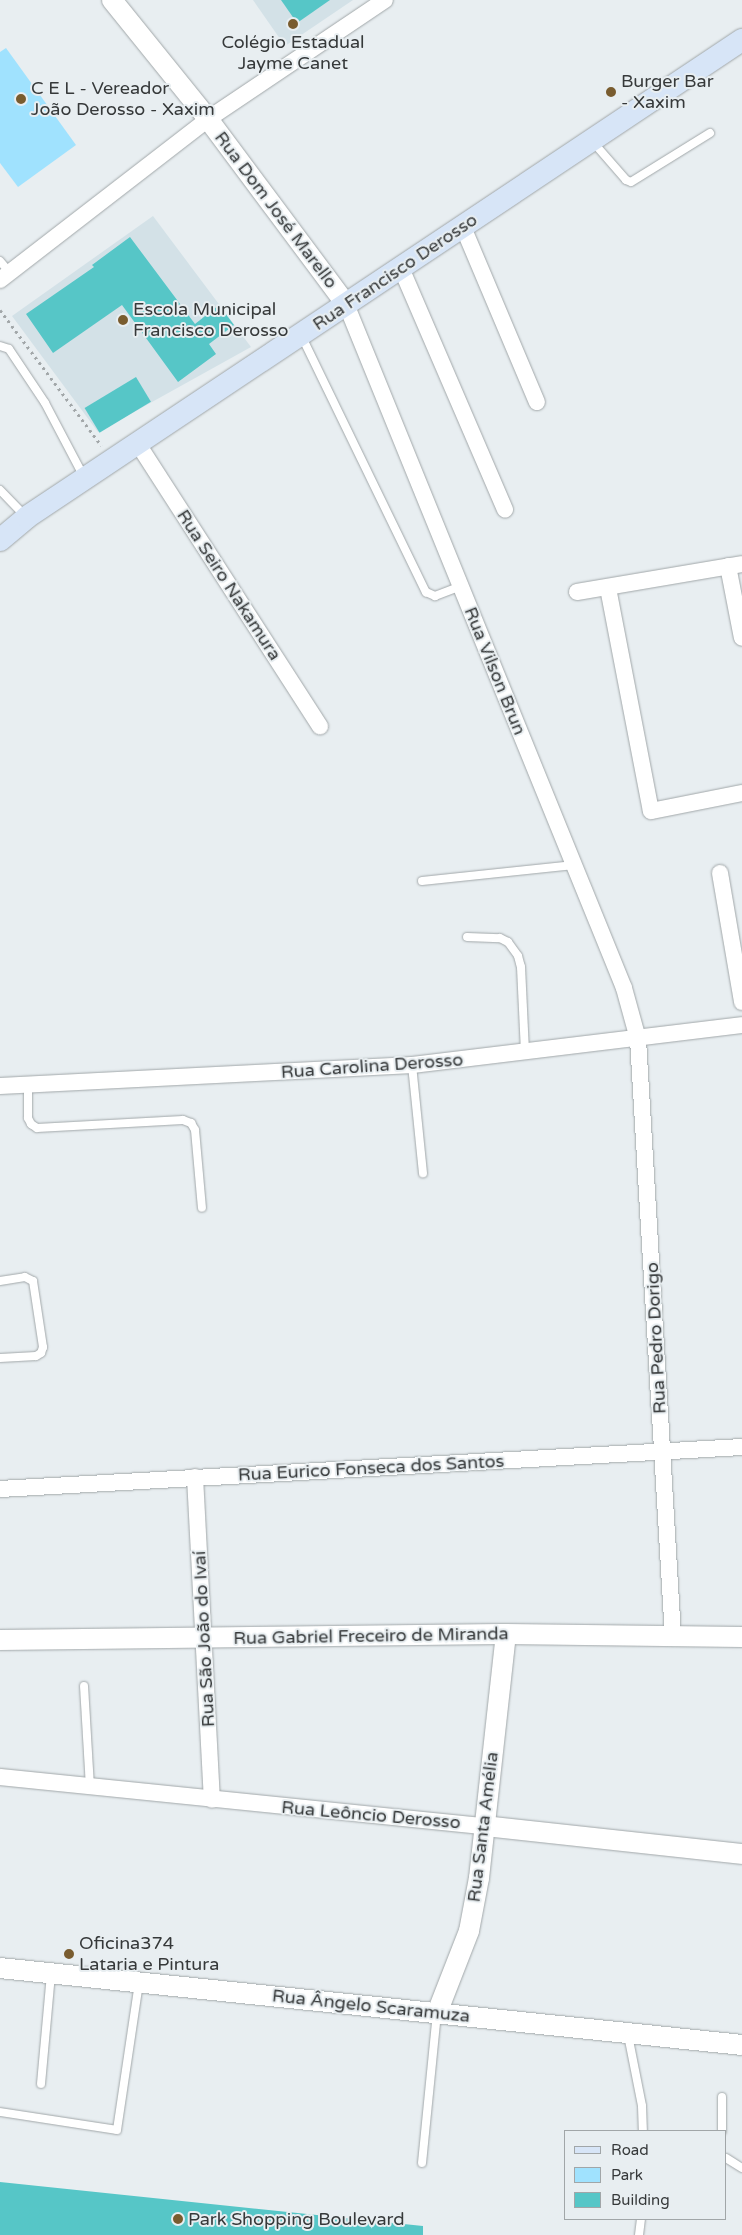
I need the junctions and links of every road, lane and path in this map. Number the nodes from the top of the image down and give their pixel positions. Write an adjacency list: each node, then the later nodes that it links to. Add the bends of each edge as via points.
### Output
1 (112, 0): 4 (street, Rua Dom José Marello)
2 (385, 0): 4 (street)
3 (742, 40): 6 (main road, Rua Francisco Derosso)
4 (208, 119): 9 (street); 10 (street, Rua Dom José Marello)
5 (710, 133): 6 (lane, via 631,182)
6 (592, 141): 7 (main road, Rua Francisco Derosso)
7 (463, 226): 8 (main road, Rua Francisco Derosso); 14 (street)
8 (401, 268): 10 (main road, Rua Francisco Derosso); 19 (street)
9 (3, 273)
10 (346, 304): 12 (main road, Rua Francisco Derosso); 23 (street, Rua Vilson Brun)
11 (0, 310): 16 (path)
12 (301, 335): 15 (main road, Rua Francisco Derosso); 23 (lane, via 426,592 435,596)
13 (0, 346): 17 (lane, via 10,349 45,403)
14 (537, 402)
15 (138, 444): 17 (main road, Rua Francisco Derosso); 27 (street, Rua Seiro Nakamura)
16 (103, 447)
17 (85, 479): 20 (main road, Rua Francisco Derosso)
18 (0, 490): 20 (lane)
19 (505, 510)
20 (27, 517): 21 (main road, Rua Francisco Derosso)
21 (0, 540)
22 (735, 565): 24 (street); 26 (street)
23 (461, 586): 29 (street, Rua Vilson Brun)
24 (608, 588): 25 (street); 28 (street, via 652,811)
25 (577, 592)
26 (742, 638)
27 (320, 726)
28 (742, 793)
29 (574, 865): 31 (lane); 35 (street, Rua Vilson Brun, via 624,988)
30 (720, 873): 33 (street)
31 (422, 881)
32 (467, 937): 36 (lane, via 500,938 508,942 518,956 522,967)
33 (742, 1002)
34 (742, 1025): 35 (street, Rua Carolina Derosso)
35 (638, 1039): 36 (street, Rua Carolina Derosso); 45 (street, Rua Pedro Dorigo)
36 (525, 1053): 37 (street, Rua Carolina Derosso)
37 (412, 1065): 38 (street, Rua Carolina Derosso); 40 (lane)
38 (28, 1085): 39 (street, Rua Carolina Derosso); 41 (lane, via 28,1118 30,1124 37,1128 184,1120 191,1123 195,1130)
39 (0, 1086)
40 (422, 1173)
41 (202, 1208)
42 (0, 1281): 43 (lane, via 25,1277 33,1281 43,1348 36,1356)
43 (0, 1358)
44 (742, 1446): 45 (street, Rua Eurico Fonseca dos Santos)
45 (662, 1452): 46 (street, Rua Eurico Fonseca dos Santos); 49 (street, Rua Pedro Dorigo)
46 (195, 1478): 47 (street, Rua Eurico Fonseca dos Santos); 51 (street, Rua São João do Ivaí)
47 (0, 1488)
48 (506, 1634): 49 (street, Rua Gabriel Freceiro de Miranda); 51 (street, Rua Gabriel Freceiro de Miranda); 57 (street, Rua Santa Amélia)
49 (673, 1637): 50 (street, Rua Gabriel Freceiro de Miranda)
50 (742, 1637)
51 (204, 1639): 52 (street, Rua Gabriel Freceiro de Miranda); 56 (street, Rua São João do Ivaí)
52 (0, 1640)
53 (84, 1686): 55 (lane)
54 (0, 1777): 55 (street, Rua Leôncio Derosso)
55 (90, 1787): 56 (street, Rua Leôncio Derosso)
56 (212, 1800): 57 (street, Rua Leôncio Derosso)
57 (484, 1826): 58 (street, Rua Leôncio Derosso); 62 (street, Rua Santa Amélia, via 469,1931)
58 (742, 1854)
59 (0, 1968): 60 (street, Rua Ângelo Scaramuza)
60 (52, 1972): 61 (street, Rua Ângelo Scaramuza); 65 (lane)
61 (140, 1981): 62 (street, Rua Ângelo Scaramuza); 67 (lane, via 117,2130)
62 (437, 2014): 63 (street, Rua Ângelo Scaramuza); 71 (lane)
63 (628, 2034): 64 (street, Rua Ângelo Scaramuza); 68 (lane, via 642,2106)
64 (742, 2045)
65 (41, 2084)
66 (722, 2096): 69 (lane)
67 (0, 2112)
68 (643, 2130)
69 (722, 2130)
70 (727, 2159): 72 (lane)
71 (422, 2163)
72 (742, 2168)
73 (641, 2220): 74 (lane)
74 (639, 2235)

